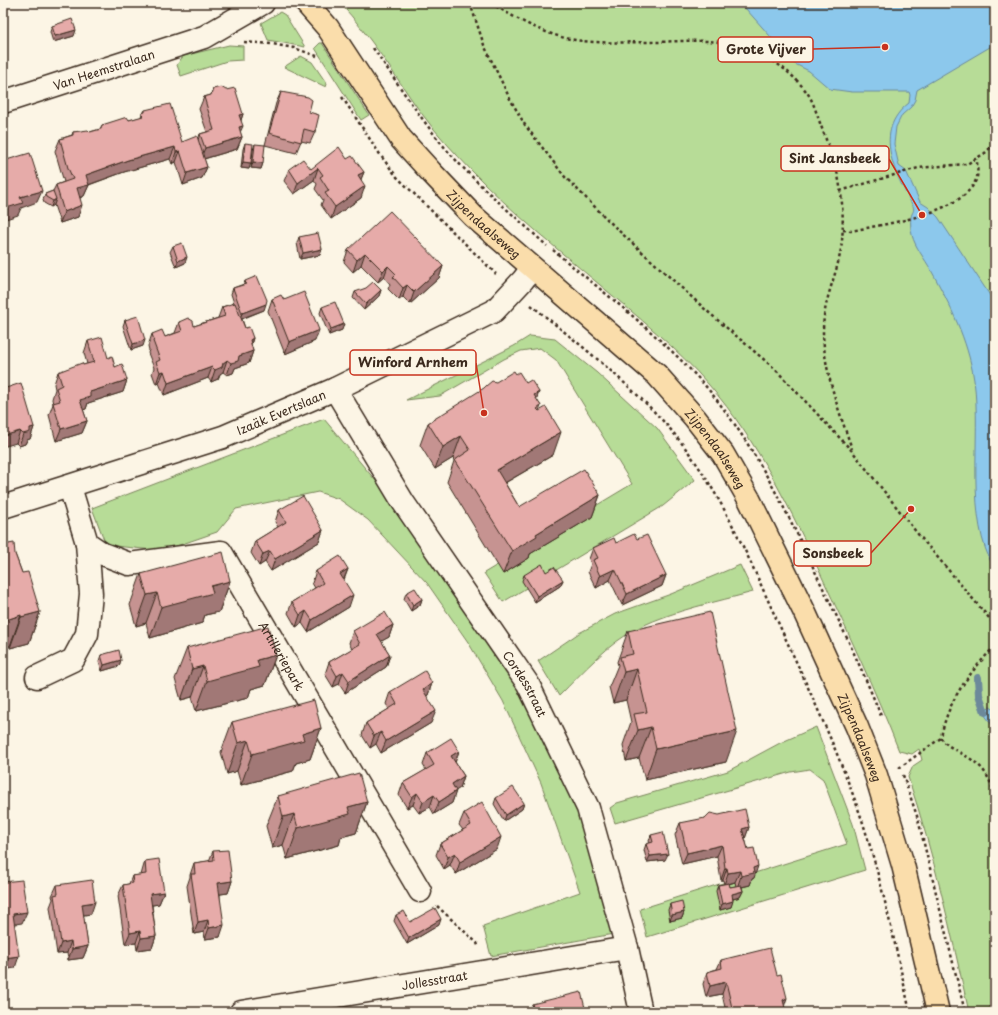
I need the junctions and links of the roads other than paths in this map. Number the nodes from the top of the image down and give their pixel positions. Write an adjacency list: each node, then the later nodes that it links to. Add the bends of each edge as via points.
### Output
1 (263, 3): 3 (street, Van Heemstralaan, via 204,37)
2 (306, 3): 4 (main road, Zijpendaalseweg, via 328,28 402,139 473,216)
3 (3, 102)
4 (532, 268): 5 (street, Izaäk Evertslaan, via 494,311); 14 (main road, Zijpendaalseweg, via 657,375 723,454 749,499 811,625 876,775 903,865)
5 (336, 389): 6 (street, Izaäk Evertslaan, via 223,437); 11 (street, Cordesstraat, via 403,502 528,684 588,808)
6 (70, 487): 7 (street, Izaäk Evertslaan); 8 (street)
7 (3, 507)
8 (87, 543): 9 (street, via 91,594 87,634 73,660); 10 (street, Artilleriepark, via 103,554 129,564 221,552)
9 (37, 677)
10 (420, 891)
11 (627, 948): 12 (street, Jollesstraat); 13 (street, Cordesstraat)
12 (241, 1012)
13 (641, 1012)
14 (938, 1012)

